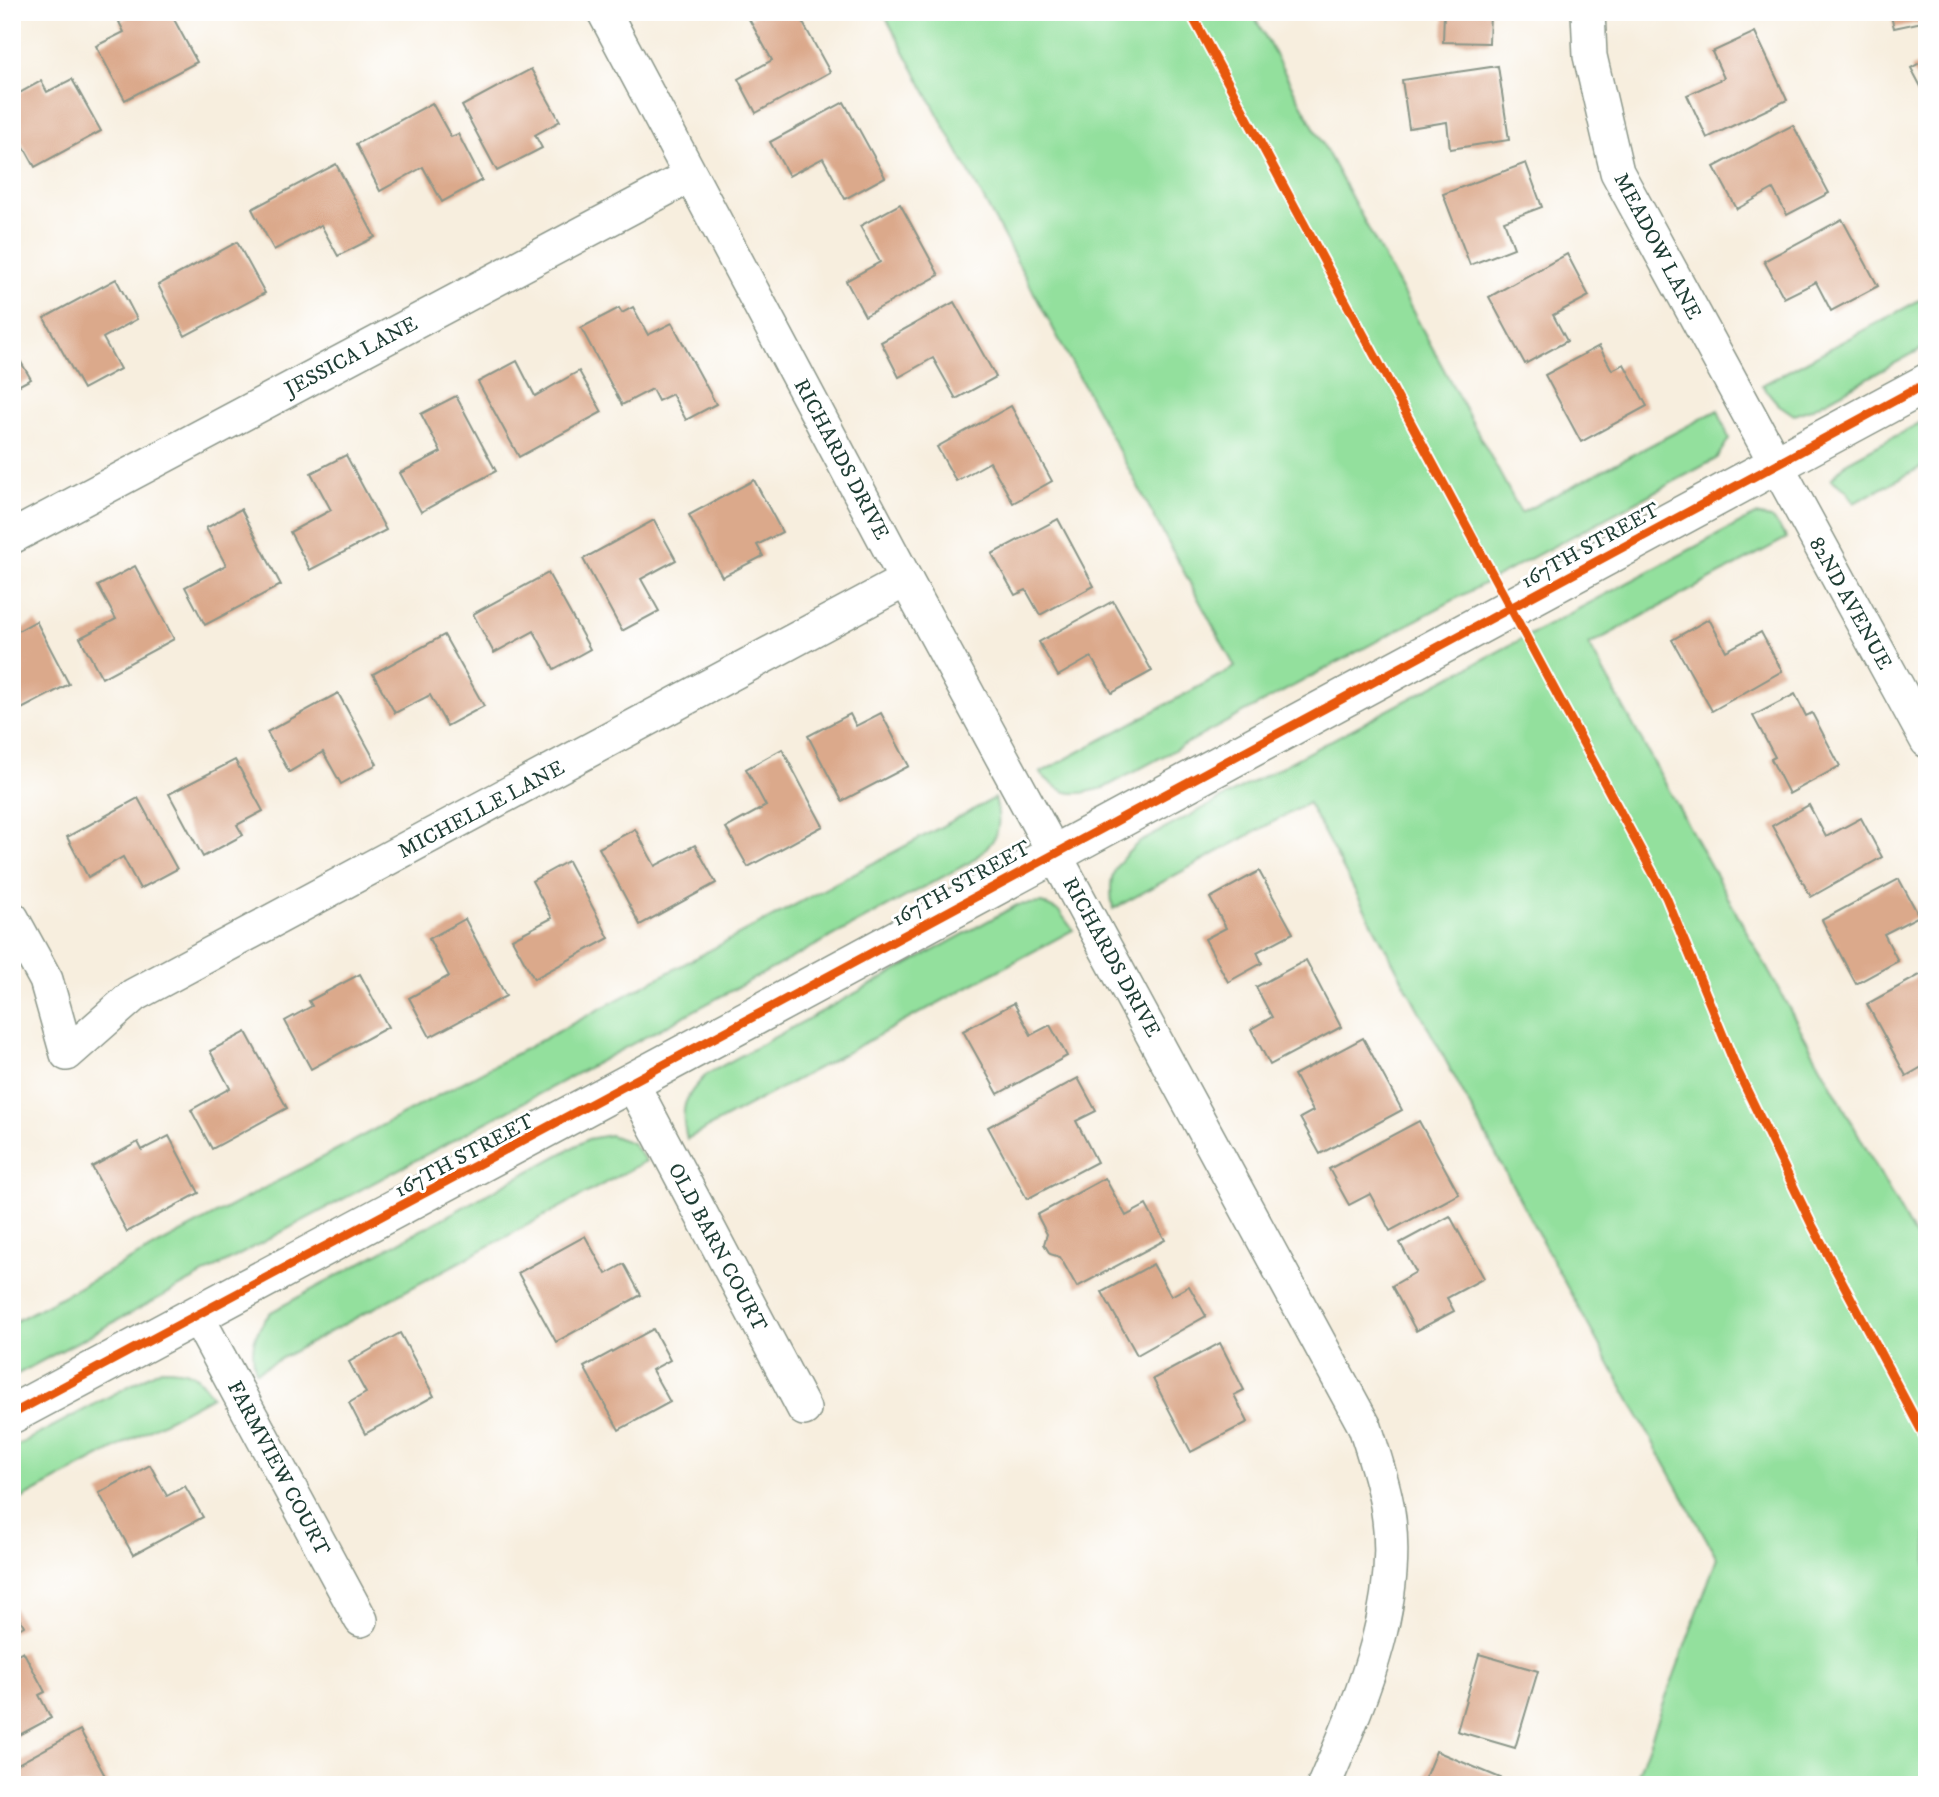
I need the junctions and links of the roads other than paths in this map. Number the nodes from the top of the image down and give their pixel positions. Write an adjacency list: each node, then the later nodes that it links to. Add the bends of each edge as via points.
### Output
1 (604, 12): 3 (street, RICHARDS DRIVE)
2 (1588, 12): 5 (street, MEADOW LANE, via 1590,56 1617,172)
3 (690, 176): 6 (street, JESSICA LANE); 7 (street, RICHARDS DRIVE)
4 (1927, 383): 5 (street, 167TH STREET)
5 (1775, 464): 8 (street, 82ND AVENUE); 9 (street, 167TH STREET)
6 (12, 537)
7 (906, 580): 9 (street, RICHARDS DRIVE); 10 (street, MICHELLE LANE, via 134,995 67,1054 46,979)
8 (1927, 741)
9 (1055, 851): 11 (street, 167TH STREET); 16 (street, RICHARDS DRIVE, via 1348,1392 1378,1466 1390,1549 1379,1644)
10 (12, 918)
11 (633, 1085): 12 (street, 167TH STREET); 13 (street, OLD BARN COURT)
12 (197, 1316): 14 (street, 167TH STREET); 15 (street, FARMVIEW COURT)
13 (804, 1409)
14 (12, 1414)
15 (361, 1620)
16 (1324, 1785)

